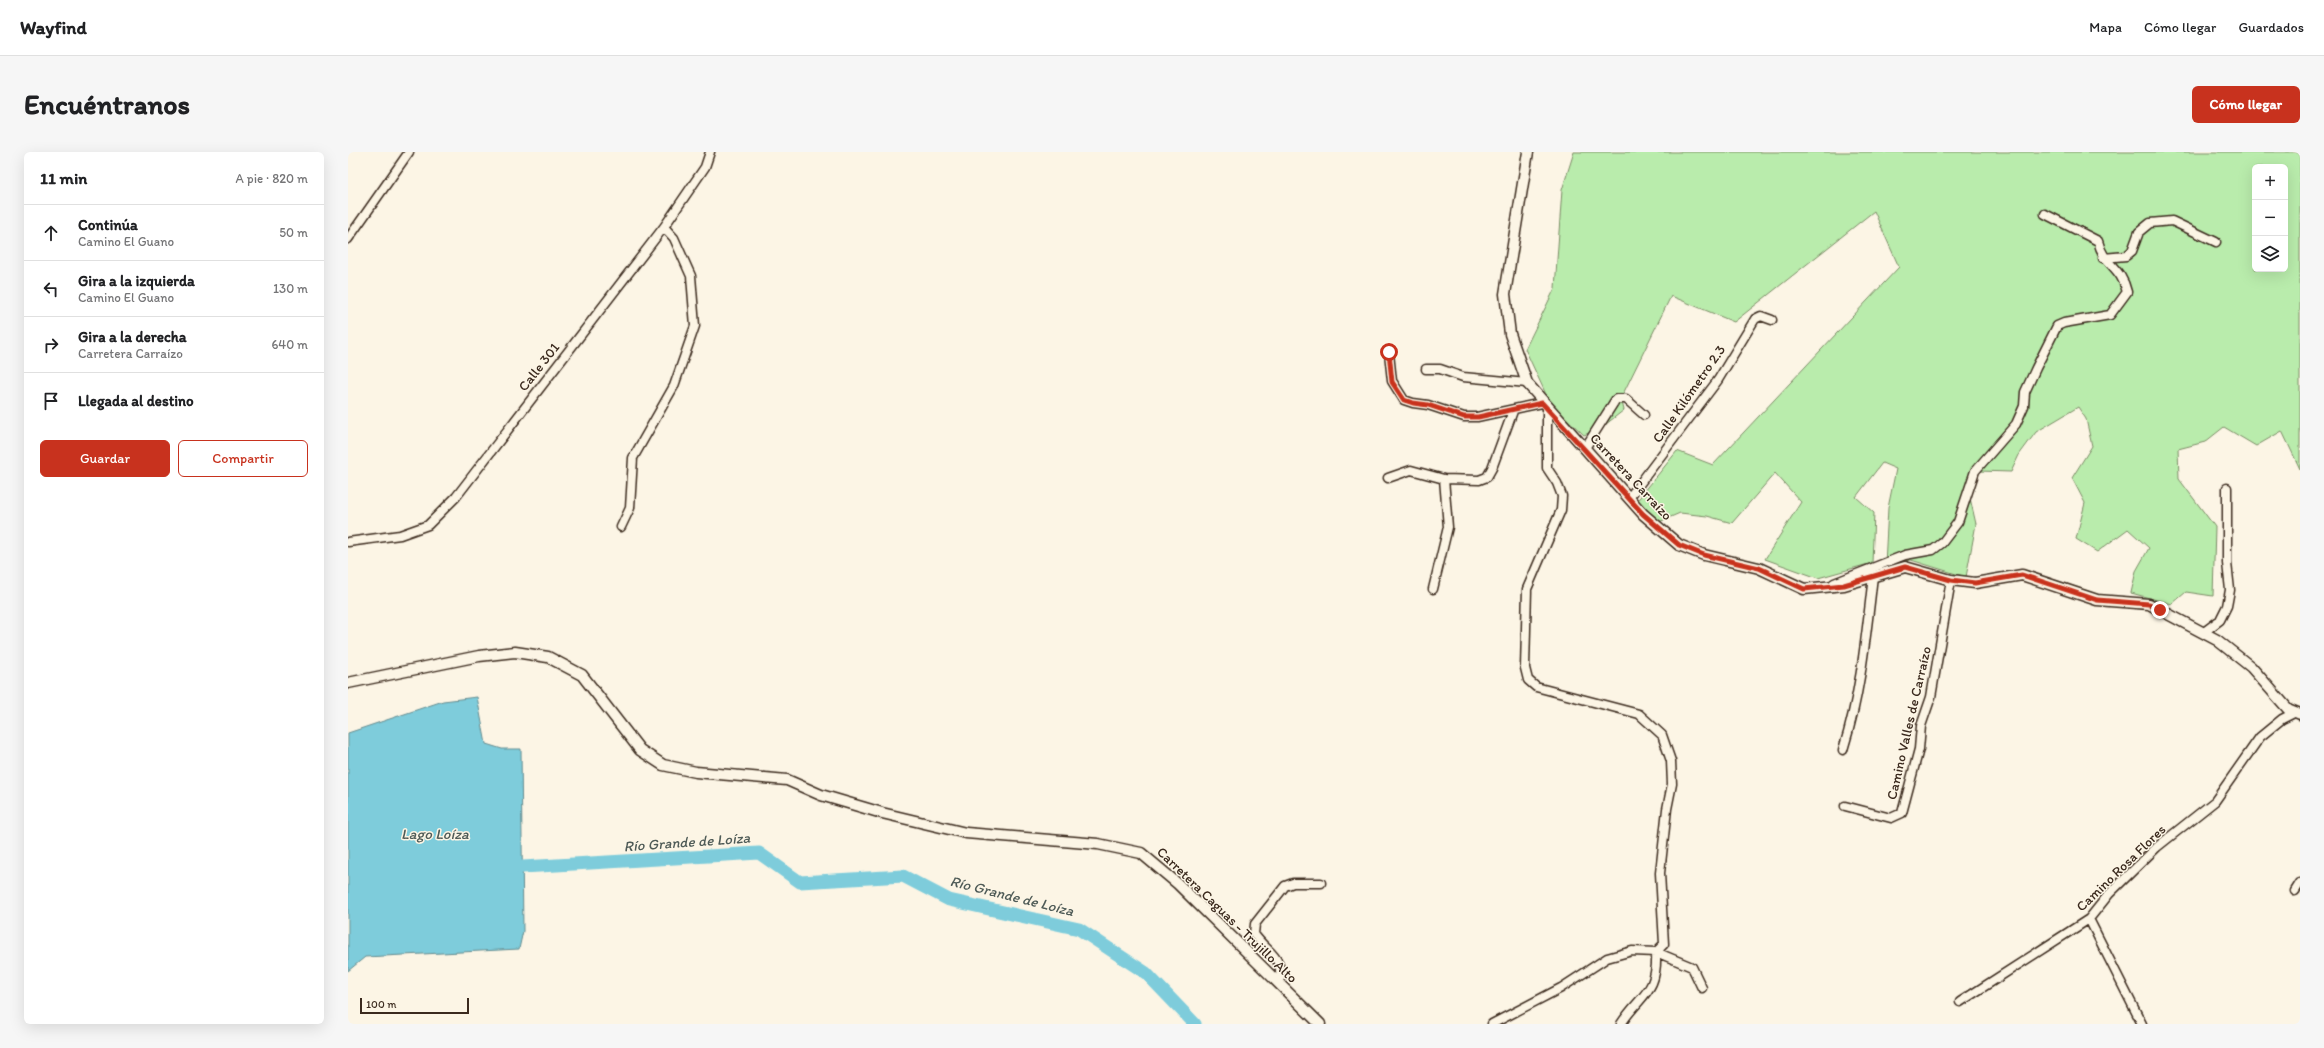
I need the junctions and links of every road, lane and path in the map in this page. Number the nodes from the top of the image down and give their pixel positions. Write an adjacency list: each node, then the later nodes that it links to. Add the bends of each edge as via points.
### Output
1 (409, 152): 6 (street)
2 (710, 152): 5 (street, Calle 301, via 705,167)
3 (1528, 152): 12 (street, Carretera Carraízo, via 1505,294 1510,334)
4 (2045, 214): 8 (street, via 2098,241)
5 (664, 227): 21 (street, via 674,238 691,276 695,326 674,386 633,458 630,508); 22 (street, Calle 301, via 456,498 428,526 400,535)
6 (348, 239)
7 (2216, 242): 8 (street, via 2172,221 2150,223 2139,232 2132,251 2126,256)
8 (2103, 258): 25 (street, via 2119,272 2127,292 2110,315 2057,326 2025,392 2024,406 2016,424 1975,471 1958,522 1942,543 1933,550 1904,555)
9 (1772, 320): 20 (street, Calle Kilómetro 2.3, via 1761,316 1755,319 1718,380)
10 (1389, 356): 14 (street, via 1392,382 1404,400 1464,417)
11 (1426, 369): 12 (street, via 1440,369 1463,377)
12 (1527, 383): 13 (street, Carretera Carraízo)
13 (1545, 405): 14 (street); 16 (street, Carretera Carraízo); 36 (street, via 1547,468 1562,496 1561,510 1527,589 1525,668 1528,680 1536,687 1639,714 1662,735 1671,761 1672,784 1660,873 1664,944)
14 (1513, 411): 18 (street, via 1487,477 1479,480)
15 (1644, 415): 16 (street, via 1626,398 1616,399)
16 (1585, 448): 20 (street, Carretera Carraízo)
17 (1388, 478): 18 (street, via 1411,470)
18 (1444, 479): 26 (street, via 1448,527)
19 (2227, 488): 27 (street, via 2227,563 2230,590 2227,606 2220,620)
20 (1629, 498): 25 (street, Carretera Carraízo, via 1643,514 1679,545 1704,555 1759,568 1804,589)
21 (621, 527)
22 (348, 542)
23 (1873, 576): 24 (street, Carretera Carraízo, via 1905,567); 25 (street, Carretera Carraízo, via 1844,585); 30 (street, via 1861,678 1855,712)
24 (1951, 580): 27 (street, Carretera Carraízo, via 1975,583 2022,575 2097,600 2149,604); 31 (street, Camino Valles de Carraízo, via 1932,697 1921,726 1919,749 1902,813 1891,818)
25 (1823, 587)
26 (1433, 589)
27 (2204, 632): 29 (street, Carretera Carraízo, via 2251,667 2288,709)
28 (348, 683): 37 (street, Carretera Caguas - Trujillo Alto, via 480,656 515,652 548,657 582,675 640,750 663,765 696,772 787,780 821,795 966,833 1098,844 1141,852 1178,884)
29 (2298, 713): 35 (street, Camino Rosa Flores, via 2282,719 2260,736 2215,801 2157,847 2109,894)
30 (1843, 750)
31 (1845, 806)
32 (1321, 883): 37 (street, via 1293,883 1285,886 1255,924 1254,934 1277,959 1282,970)
33 (2300, 883): 34 (street)
34 (2295, 890)
35 (2089, 919): 39 (street, Camino Rosa Flores); 43 (street)
36 (1656, 952): 38 (street, via 1692,967); 41 (street, via 1632,951 1607,958 1561,988); 42 (street, via 1650,990)
37 (1280, 985): 40 (street, Carretera Caguas - Trujillo Alto)
38 (1702, 988)
39 (1960, 1002)
40 (1320, 1024)
41 (1492, 1024)
42 (1621, 1024)
43 (2142, 1024)

